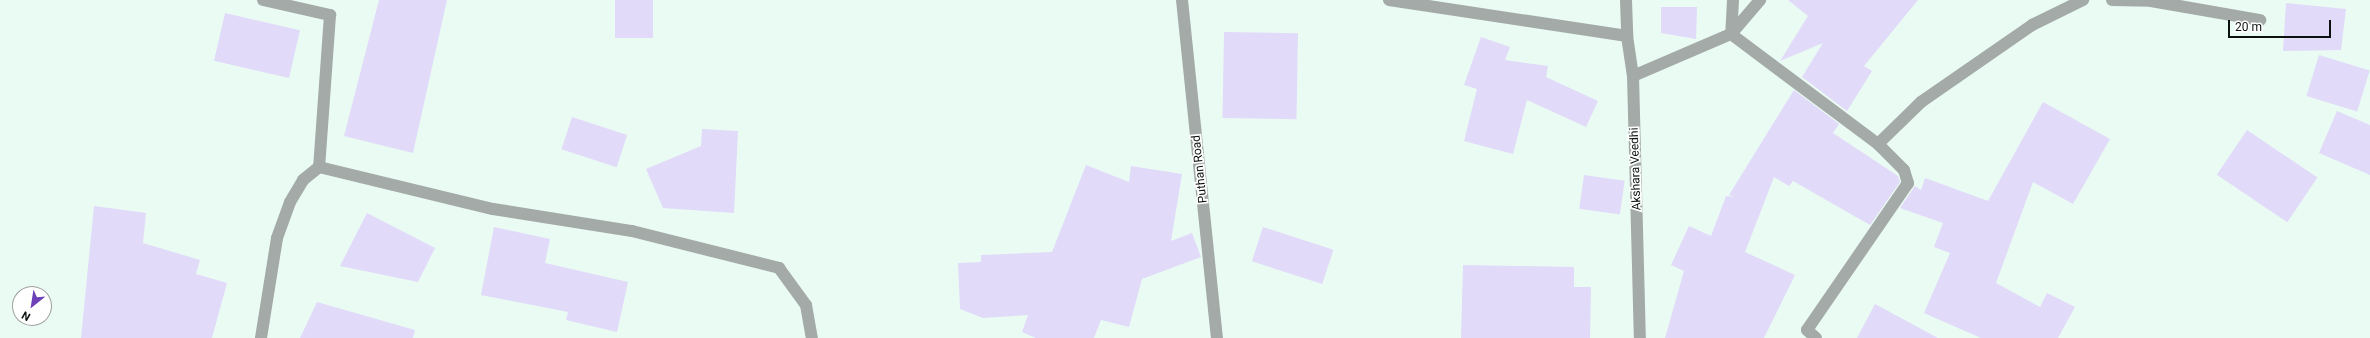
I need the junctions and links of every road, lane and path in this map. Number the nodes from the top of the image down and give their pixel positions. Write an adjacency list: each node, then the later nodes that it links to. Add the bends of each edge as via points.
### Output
1 (263, 0): 14 (street, via 330,15)
2 (1182, 0): 17 (street, Puthan Road)
3 (1389, 0): 11 (street)
4 (1626, 0): 11 (street, Akshara Veedhi)
5 (1733, 0): 10 (street)
6 (1760, 0): 10 (street)
7 (2084, 0): 13 (street, via 2032,25 1921,102)
8 (2112, 0): 9 (street, via 2151,1)
9 (2260, 20)
10 (1731, 34): 12 (street); 13 (street)
11 (1627, 36): 12 (street, Akshara Veedhi)
12 (1633, 76): 18 (street, Akshara Veedhi)
13 (1878, 144): 19 (street, via 1904,170 1908,183 1808,330)
14 (319, 167): 15 (street, via 302,180 290,202 277,238); 16 (street, via 493,209 632,231 779,268 806,305)
15 (262, 338)
16 (812, 338)
17 (1217, 338)
18 (1640, 338)
19 (1816, 338)

